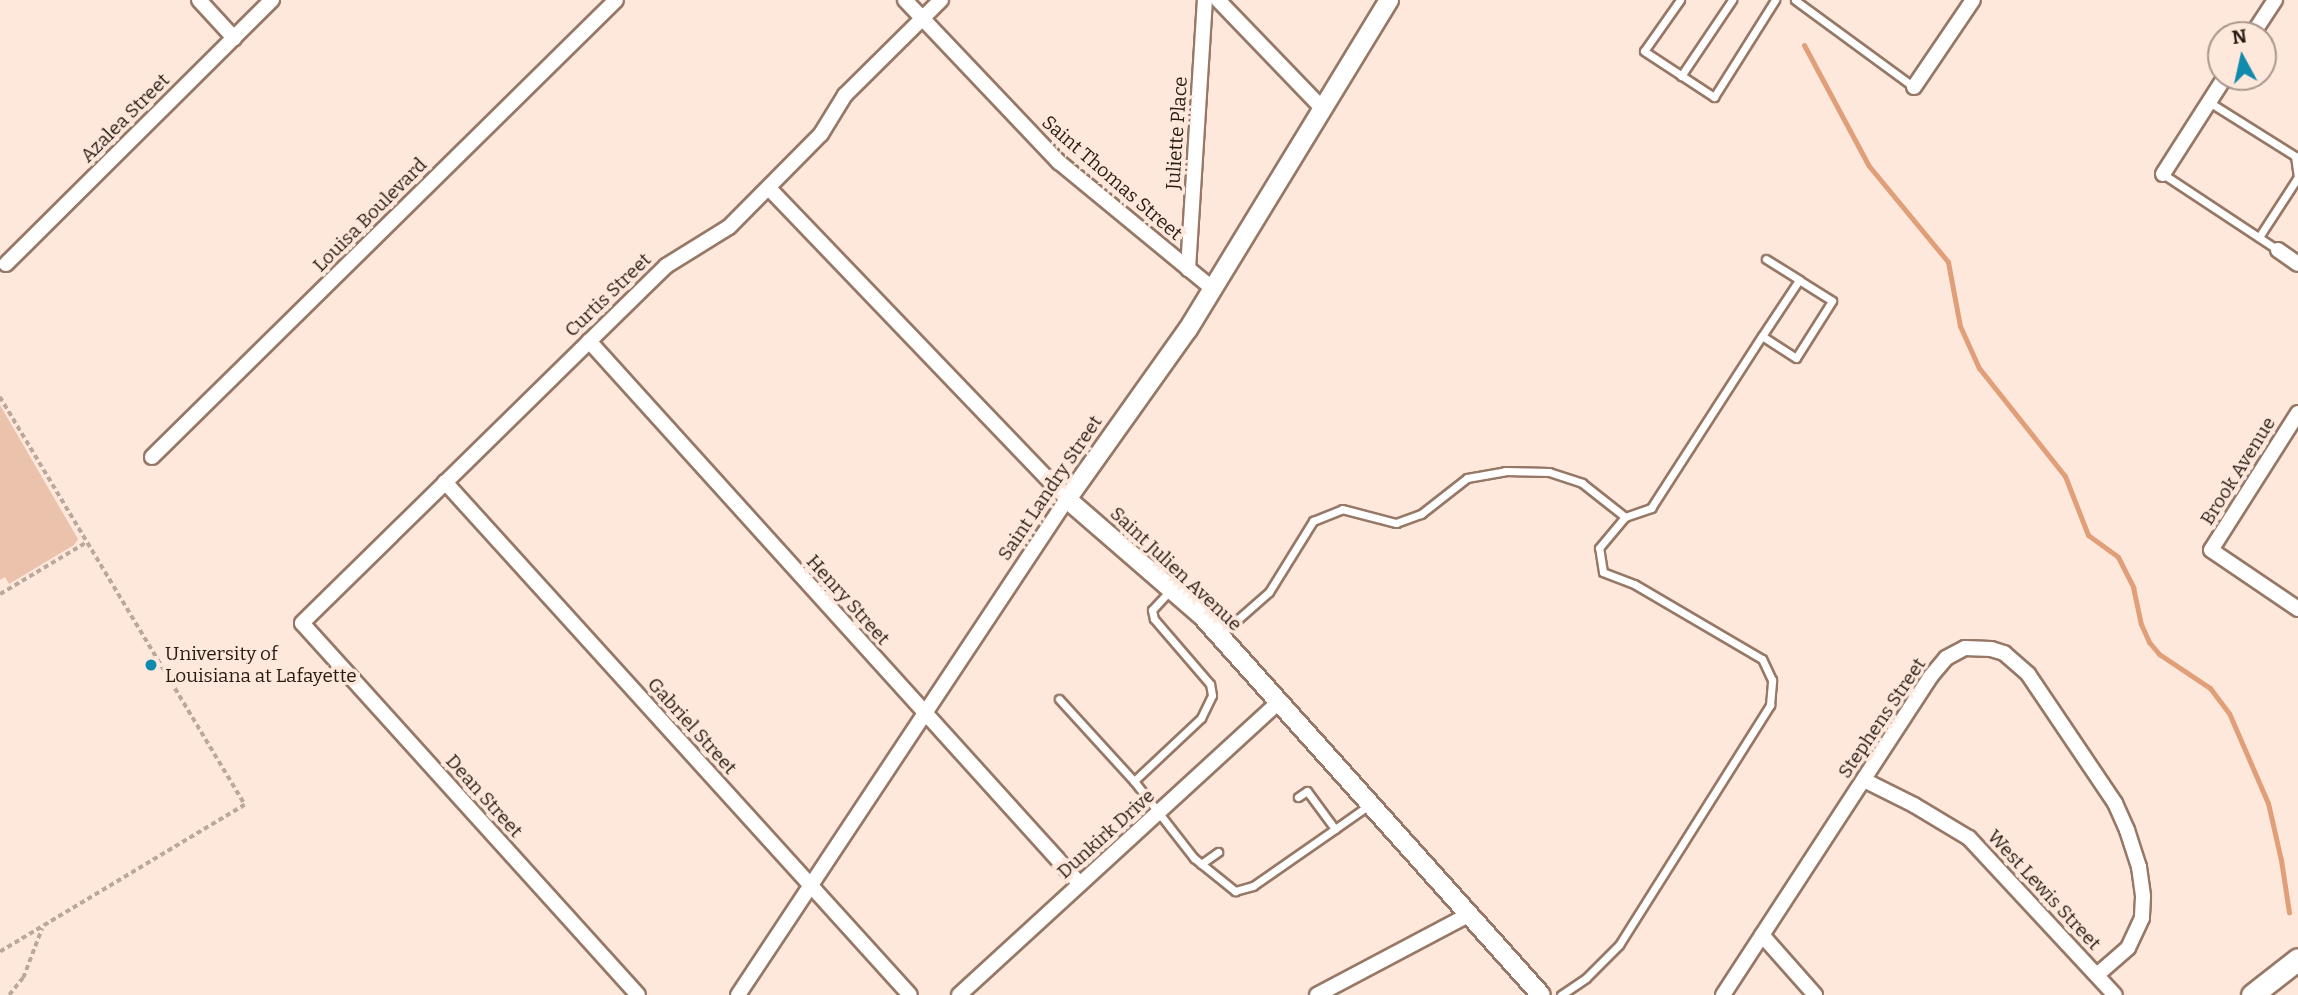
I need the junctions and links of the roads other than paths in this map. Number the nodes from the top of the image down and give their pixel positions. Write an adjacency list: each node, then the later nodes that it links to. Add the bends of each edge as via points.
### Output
1 (198, 0): 17 (street)
2 (272, 0): 17 (street, Azalea Street)
3 (616, 0): 36 (street, Louisa Boulevard)
4 (905, 0): 15 (street, Saint Thomas Street)
5 (941, 0): 15 (street, Curtis Street)
6 (1205, 0): 30 (street, Juliette Place)
7 (1218, 0): 22 (street)
8 (1389, 0): 22 (street, Saint Landry Street)
9 (1680, 0): 18 (lane, via 1644,51)
10 (1732, 0): 18 (lane)
11 (1775, 0): 18 (lane, via 1714,97)
12 (1795, 0): 19 (lane)
13 (1973, 0): 19 (street)
14 (2275, 0): 16 (street)
15 (922, 18): 24 (street, Curtis Street, via 845,95 821,134); 30 (street, Saint Thomas Street, via 1059,162)
16 (2261, 21)
17 (234, 38): 28 (street, Azalea Street)
18 (1681, 76)
19 (1914, 87)
20 (2216, 91): 21 (street)
21 (2209, 102): 23 (street); 25 (lane, via 2295,156 2298,177)
22 (1321, 107): 32 (street, Saint Landry Street)
23 (2163, 174): 25 (lane)
24 (769, 188): 34 (street, Curtis Street, via 729,227 666,266); 38 (street, Saint Julien Avenue)
25 (2259, 237): 26 (lane)
26 (2278, 250): 29 (street)
27 (1766, 259): 31 (lane)
28 (6, 264)
29 (2298, 264)
30 (1188, 268): 32 (street, Saint Thomas Street)
31 (1799, 280): 33 (lane); 33 (lane, via 1832,302 1796,358)
32 (1213, 289): 38 (street, Saint Landry Street)
33 (1762, 337): 39 (lane, via 1651,508)
34 (589, 341): 37 (street, Curtis Street); 46 (street, Henry Street)
35 (2298, 413): 41 (street, Brook Avenue, via 2211,550)
36 (152, 457)
37 (445, 482): 42 (street, Curtis Street); 56 (street, Gabriel Street)
38 (1067, 499): 40 (street, Saint Julien Avenue); 46 (street, Saint Landry Street)
39 (1625, 517): 43 (lane, via 1582,483 1549,472 1505,471 1467,478 1421,514 1396,523 1342,509 1313,521 1269,592); 67 (lane, via 1599,548 1603,572 1634,584 1762,659 1772,680 1770,705 1619,945)
40 (1172, 589): 43 (street, Saint Julien Avenue); 48 (lane, via 1152,610 1154,619 1210,684 1212,695 1201,718)
41 (2298, 609)
42 (303, 623): 61 (street, Dean Street)
43 (1219, 635): 45 (street, Saint Julien Avenue)
44 (1059, 699): 48 (lane)
45 (1280, 701): 50 (street, Saint Julien Avenue); 51 (street, Dunkirk Drive)
46 (925, 713): 55 (street, Henry Street); 56 (street, Saint Landry Street)
47 (1864, 780): 58 (street, Stephens Street); 60 (street, West Lewis Street, via 1969,838); 60 (street, Stephens Street, via 1946,658 1956,650 1978,647 2012,657 2115,803 2139,867 2143,897 2139,928 2128,948)
48 (1134, 781): 51 (lane)
49 (1298, 797): 52 (lane, via 1307,791)
50 (1369, 805): 52 (lane); 57 (street, Saint Julien Avenue)
51 (1159, 812): 54 (lane); 55 (street, Dunkirk Drive)
52 (1335, 830): 54 (lane, via 1253,886 1234,891)
53 (1218, 852): 54 (lane)
54 (1201, 864)
55 (1080, 884): 64 (street, Dunkirk Drive)
56 (810, 885): 62 (street, Saint Landry Street); 63 (street, Gabriel Street)
57 (1468, 915): 65 (street); 66 (street, Saint Julien Avenue)
58 (1762, 935): 68 (street, Stephens Street); 69 (street)
59 (2298, 959): 71 (main road)
60 (2098, 974): 70 (street, West Lewis Street)
61 (638, 995)
62 (738, 995)
63 (910, 995)
64 (959, 995)
65 (1317, 995)
66 (1541, 995)
67 (1561, 995)
68 (1723, 995)
69 (1815, 995)
70 (2115, 995)
71 (2252, 995)

